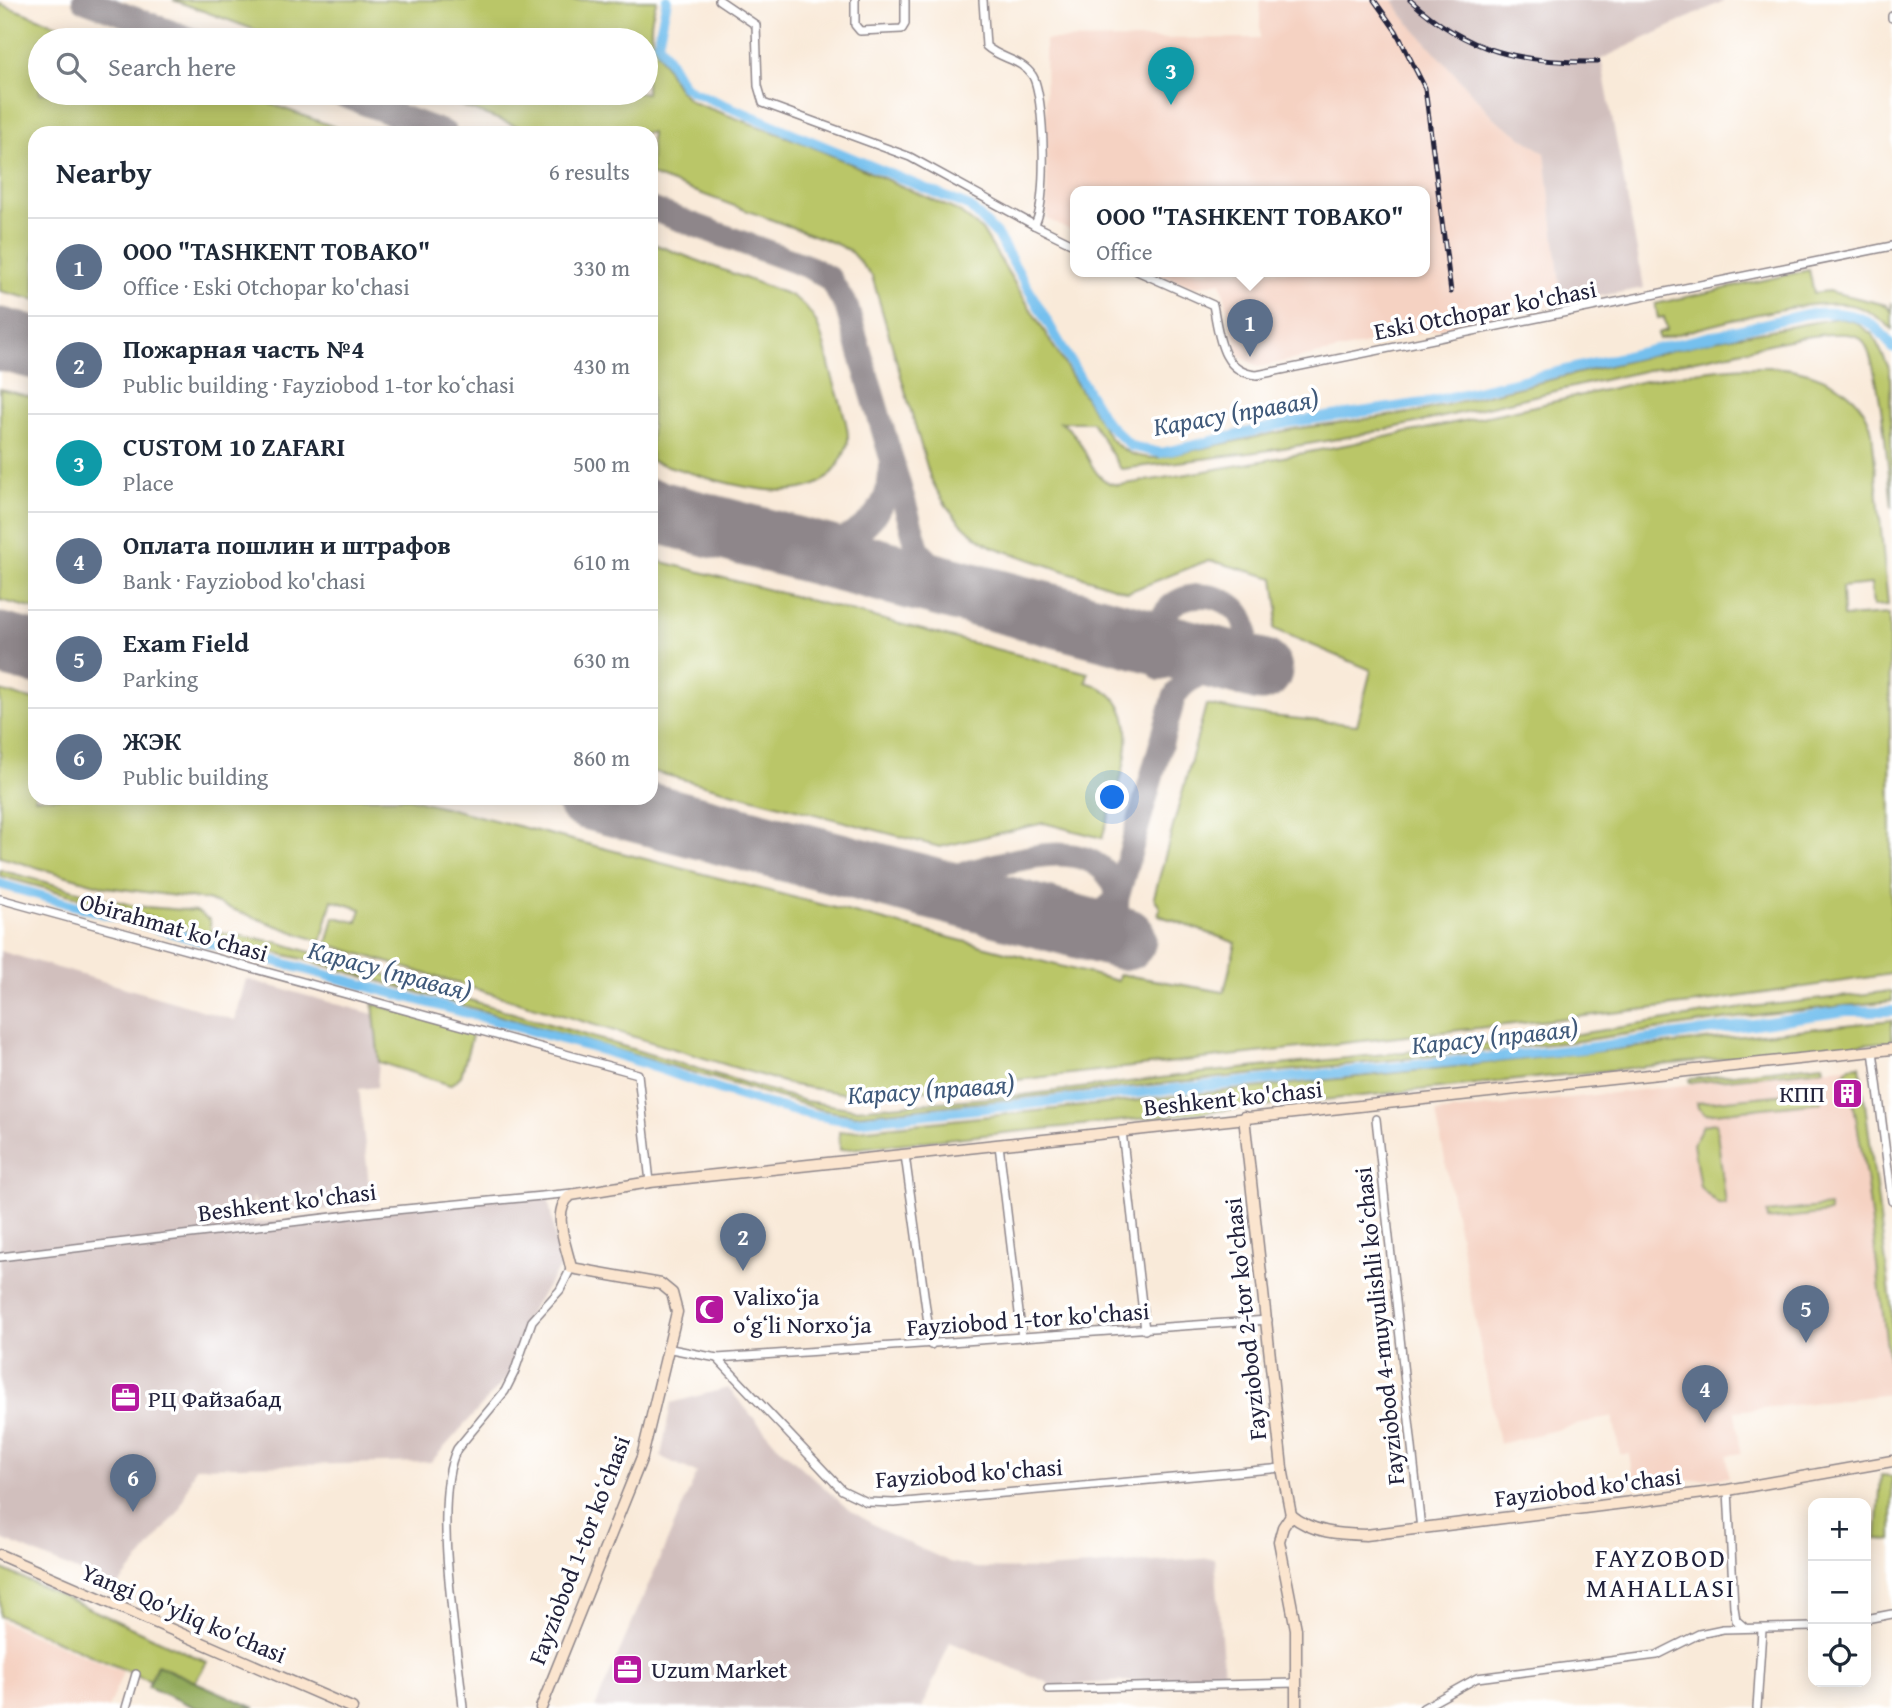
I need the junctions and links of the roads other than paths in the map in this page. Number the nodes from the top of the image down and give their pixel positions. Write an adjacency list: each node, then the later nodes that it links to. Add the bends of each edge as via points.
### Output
1 (719, 0): 5 (street, via 756,26 763,103 910,157)
2 (855, 0): 3 (street, via 855,25 860,31 902,29)
3 (905, 0)
4 (983, 0): 5 (street, via 986,46 1024,66 1039,89 1042,207)
5 (1034, 225): 6 (street)
6 (1070, 243)
7 (1892, 246): 8 (street, Eski Otchopar ko'chasi, via 1257,375 1240,371 1226,358 1213,305)
8 (1151, 277)
9 (0, 899): 17 (street, Obirahmat ko'chasi, via 638,1074)
10 (1892, 1049): 11 (street, Beshkent ko'chasi)
11 (1873, 1051): 12 (street, Beshkent ko'chasi); 20 (street)
12 (1244, 1117): 14 (street, Beshkent ko'chasi); 24 (street, Fayziobod 2-tor ko'chasi)
13 (1376, 1119): 34 (street, Fayziobod 4-muyulishli koʻchasi)
14 (1122, 1130): 15 (street, Beshkent ko'chasi); 25 (street)
15 (999, 1145): 16 (street, Beshkent ko'chasi); 26 (street)
16 (905, 1155): 17 (street, Beshkent ko'chasi); 27 (street)
17 (650, 1182): 18 (street, Beshkent ko'chasi)
18 (580, 1193): 19 (street, Beshkent ko'chasi); 21 (street, Beshkent ko'chasi, via 566,1200)
19 (549, 1195): 21 (street); 22 (street, Beshkent ko'chasi)
20 (1892, 1201)
21 (560, 1216): 23 (street)
22 (0, 1257)
23 (571, 1268): 28 (street, Fayziobod 1-tor koʻchasi, via 656,1282 669,1289 677,1312); 46 (street, via 560,1290 532,1321 505,1391 451,1462 447,1555)
24 (1268, 1320): 25 (street, Fayziobod 1-tor ko'chasi); 31 (street, Fayziobod 2-tor ko'chasi)
25 (1145, 1330): 26 (street, Fayziobod 1-tor ko'chasi)
26 (1022, 1338): 27 (street, Fayziobod 1-tor ko'chasi)
27 (931, 1345): 29 (street, Fayziobod 1-tor ko'chasi)
28 (667, 1348): 29 (street, Fayziobod 1-tor ko'chasi); 47 (street, Fayziobod 1-tor koʻchasi, via 642,1457)
29 (717, 1358): 31 (street, Fayziobod ko'chasi, via 842,1490 867,1502)
30 (1892, 1461): 32 (street, Fayziobod ko'chasi)
31 (1282, 1468): 33 (street, Fayziobod 2-tor ko'chasi)
32 (1728, 1490): 34 (street, Fayziobod ko'chasi); 38 (street, via 1734,1606 1736,1620)
33 (1291, 1515): 34 (street, Fayziobod ko'chasi, via 1316,1530 1342,1534); 42 (street, via 1279,1541 1296,1629)
34 (1421, 1529)
35 (0, 1556): 45 (street, Yangi Qo'yliq ko'chasi)
36 (1892, 1615): 37 (street)
37 (1871, 1618)
38 (1744, 1627): 40 (street); 49 (street, via 1699,1634 1657,1655 1477,1678)
39 (1808, 1627): 40 (street)
40 (1762, 1630): 50 (street)
41 (136, 1674): 44 (street)
42 (1296, 1683): 43 (street); 48 (street)
43 (1048, 1689)
44 (126, 1708)
45 (352, 1708)
46 (463, 1708)
47 (541, 1708)
48 (1296, 1708)
49 (1423, 1708)
50 (1757, 1708)

